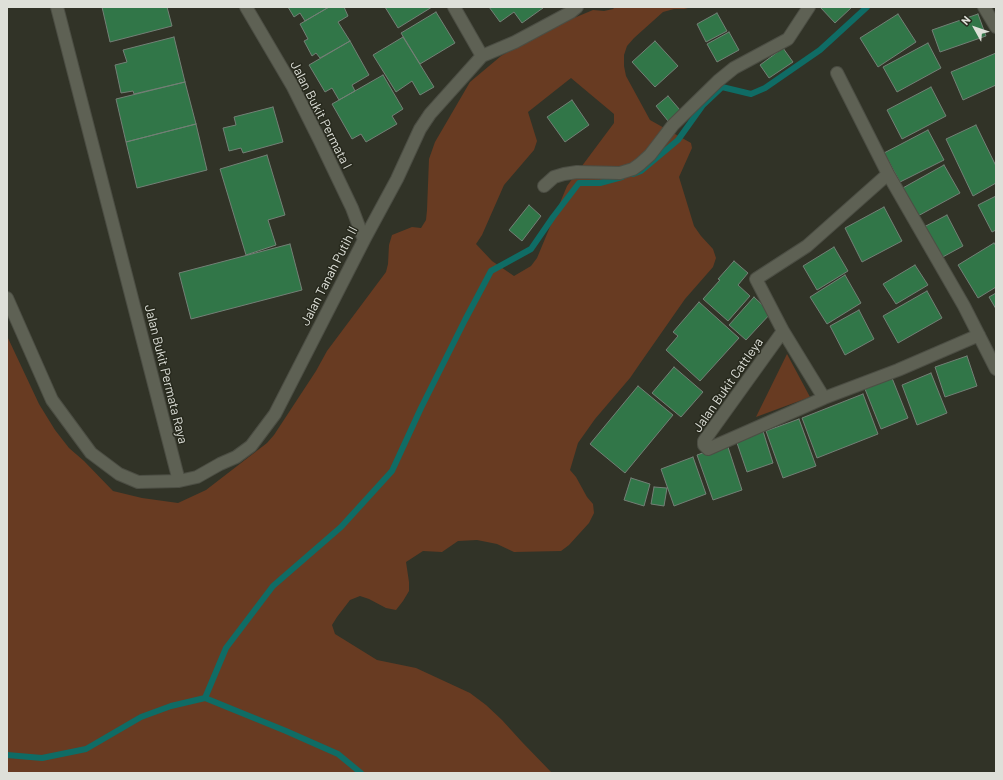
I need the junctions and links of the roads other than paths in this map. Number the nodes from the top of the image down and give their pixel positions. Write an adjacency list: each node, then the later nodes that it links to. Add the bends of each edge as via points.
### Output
1 (57, 7): 18 (street, Jalan Bukit Permata Raya)
2 (246, 7): 12 (street, Jalan Bukit Permata I, via 293,87 352,208)
3 (454, 7): 8 (street)
4 (576, 7): 8 (street, via 515,42)
5 (810, 7): 11 (street, via 788,39 734,68 718,81 673,125 650,155 633,169 620,173 564,174 554,177)
6 (984, 7): 7 (street)
7 (996, 27)
8 (482, 56): 12 (street, Jalan Tanah Putih II, via 430,114 420,129)
9 (837, 73): 10 (street)
10 (888, 174): 14 (street, via 807,246 756,279); 15 (street)
11 (544, 186)
12 (364, 240): 18 (street, Jalan Tanah Putih II, via 275,414 251,446 236,457 197,477)
13 (7, 298): 18 (street, via 52,400 90,453 118,474 138,482)
14 (783, 331): 17 (street); 17 (street, Jalan Bukit Cattleya, via 704,441 704,445 708,449)
15 (979, 335): 16 (street); 17 (street, Jalan Bukit Cattleya)
16 (996, 369)
17 (824, 398)
18 (179, 481)

